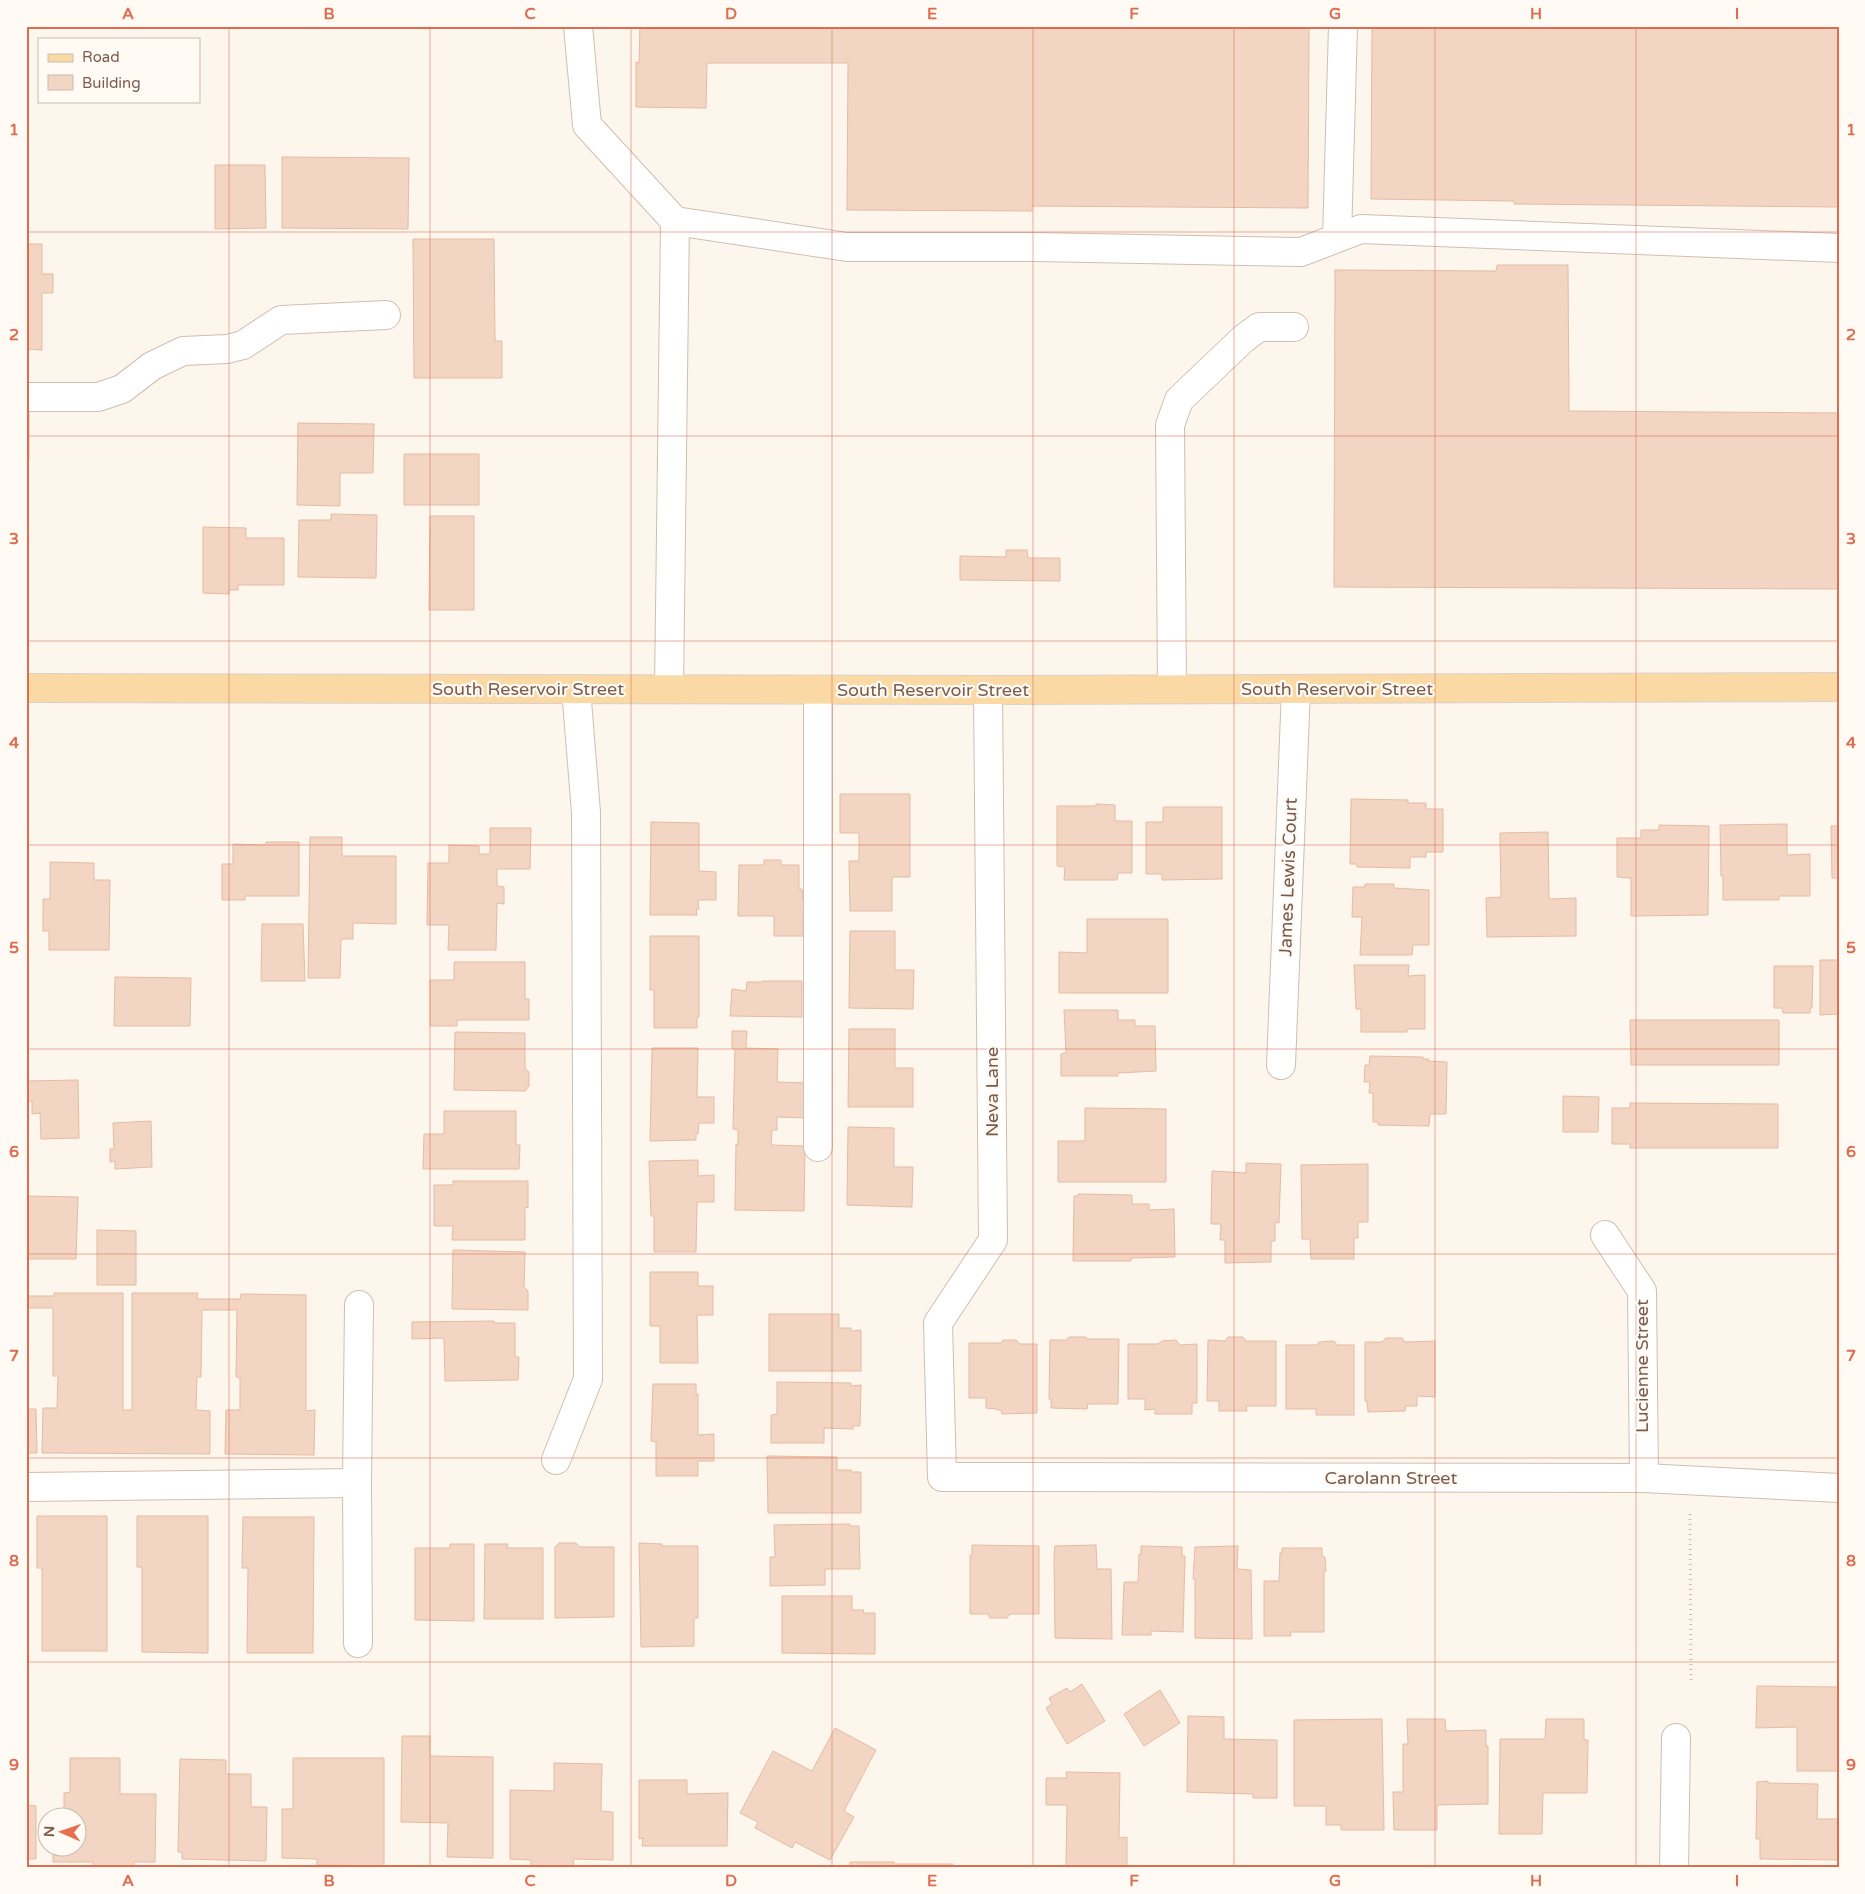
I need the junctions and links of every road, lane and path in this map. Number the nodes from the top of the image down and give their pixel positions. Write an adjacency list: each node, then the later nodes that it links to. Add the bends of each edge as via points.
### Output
1 (578, 26): 3 (street, via 587,125)
2 (1343, 26): 4 (street)
3 (675, 221): 4 (street, via 846,247 1301,252); 12 (street)
4 (1337, 238): 5 (street, via 1361,229)
5 (1839, 248)
6 (386, 315): 8 (street, via 281,320 243,345 183,351 152,366 122,388 98,397)
7 (1294, 327): 13 (street, via 1259,327 1242,339 1179,400 1170,425)
8 (26, 397)
9 (1839, 687): 14 (main road, South Reservoir Street)
10 (26, 688): 11 (main road, South Reservoir Street)
11 (576, 689): 12 (main road, South Reservoir Street); 21 (street, via 586,812 588,1379)
12 (669, 689): 15 (main road, South Reservoir Street)
13 (1172, 689): 14 (main road, South Reservoir Street); 16 (main road, South Reservoir Street)
14 (1296, 689): 17 (street, James Lewis Court)
15 (818, 690): 16 (main road, South Reservoir Street); 18 (street)
16 (988, 690): 22 (street, Neva Lane, via 993,1240 938,1323)
17 (1280, 1065)
18 (818, 1147)
19 (1605, 1235): 23 (street, Lucienne Street, via 1642,1291)
20 (358, 1305): 25 (street)
21 (556, 1460)
22 (942, 1477): 23 (street, Carolann Street)
23 (1644, 1478): 24 (street, Carolann Street)
24 (1679, 1480): 27 (street, Carolann Street); 29 (path, via 1690,1509)
25 (357, 1483): 26 (street); 28 (street)
26 (26, 1487)
27 (1839, 1488)
28 (358, 1643)
29 (1691, 1681)
30 (1676, 1738): 31 (street)
31 (1674, 1868)

